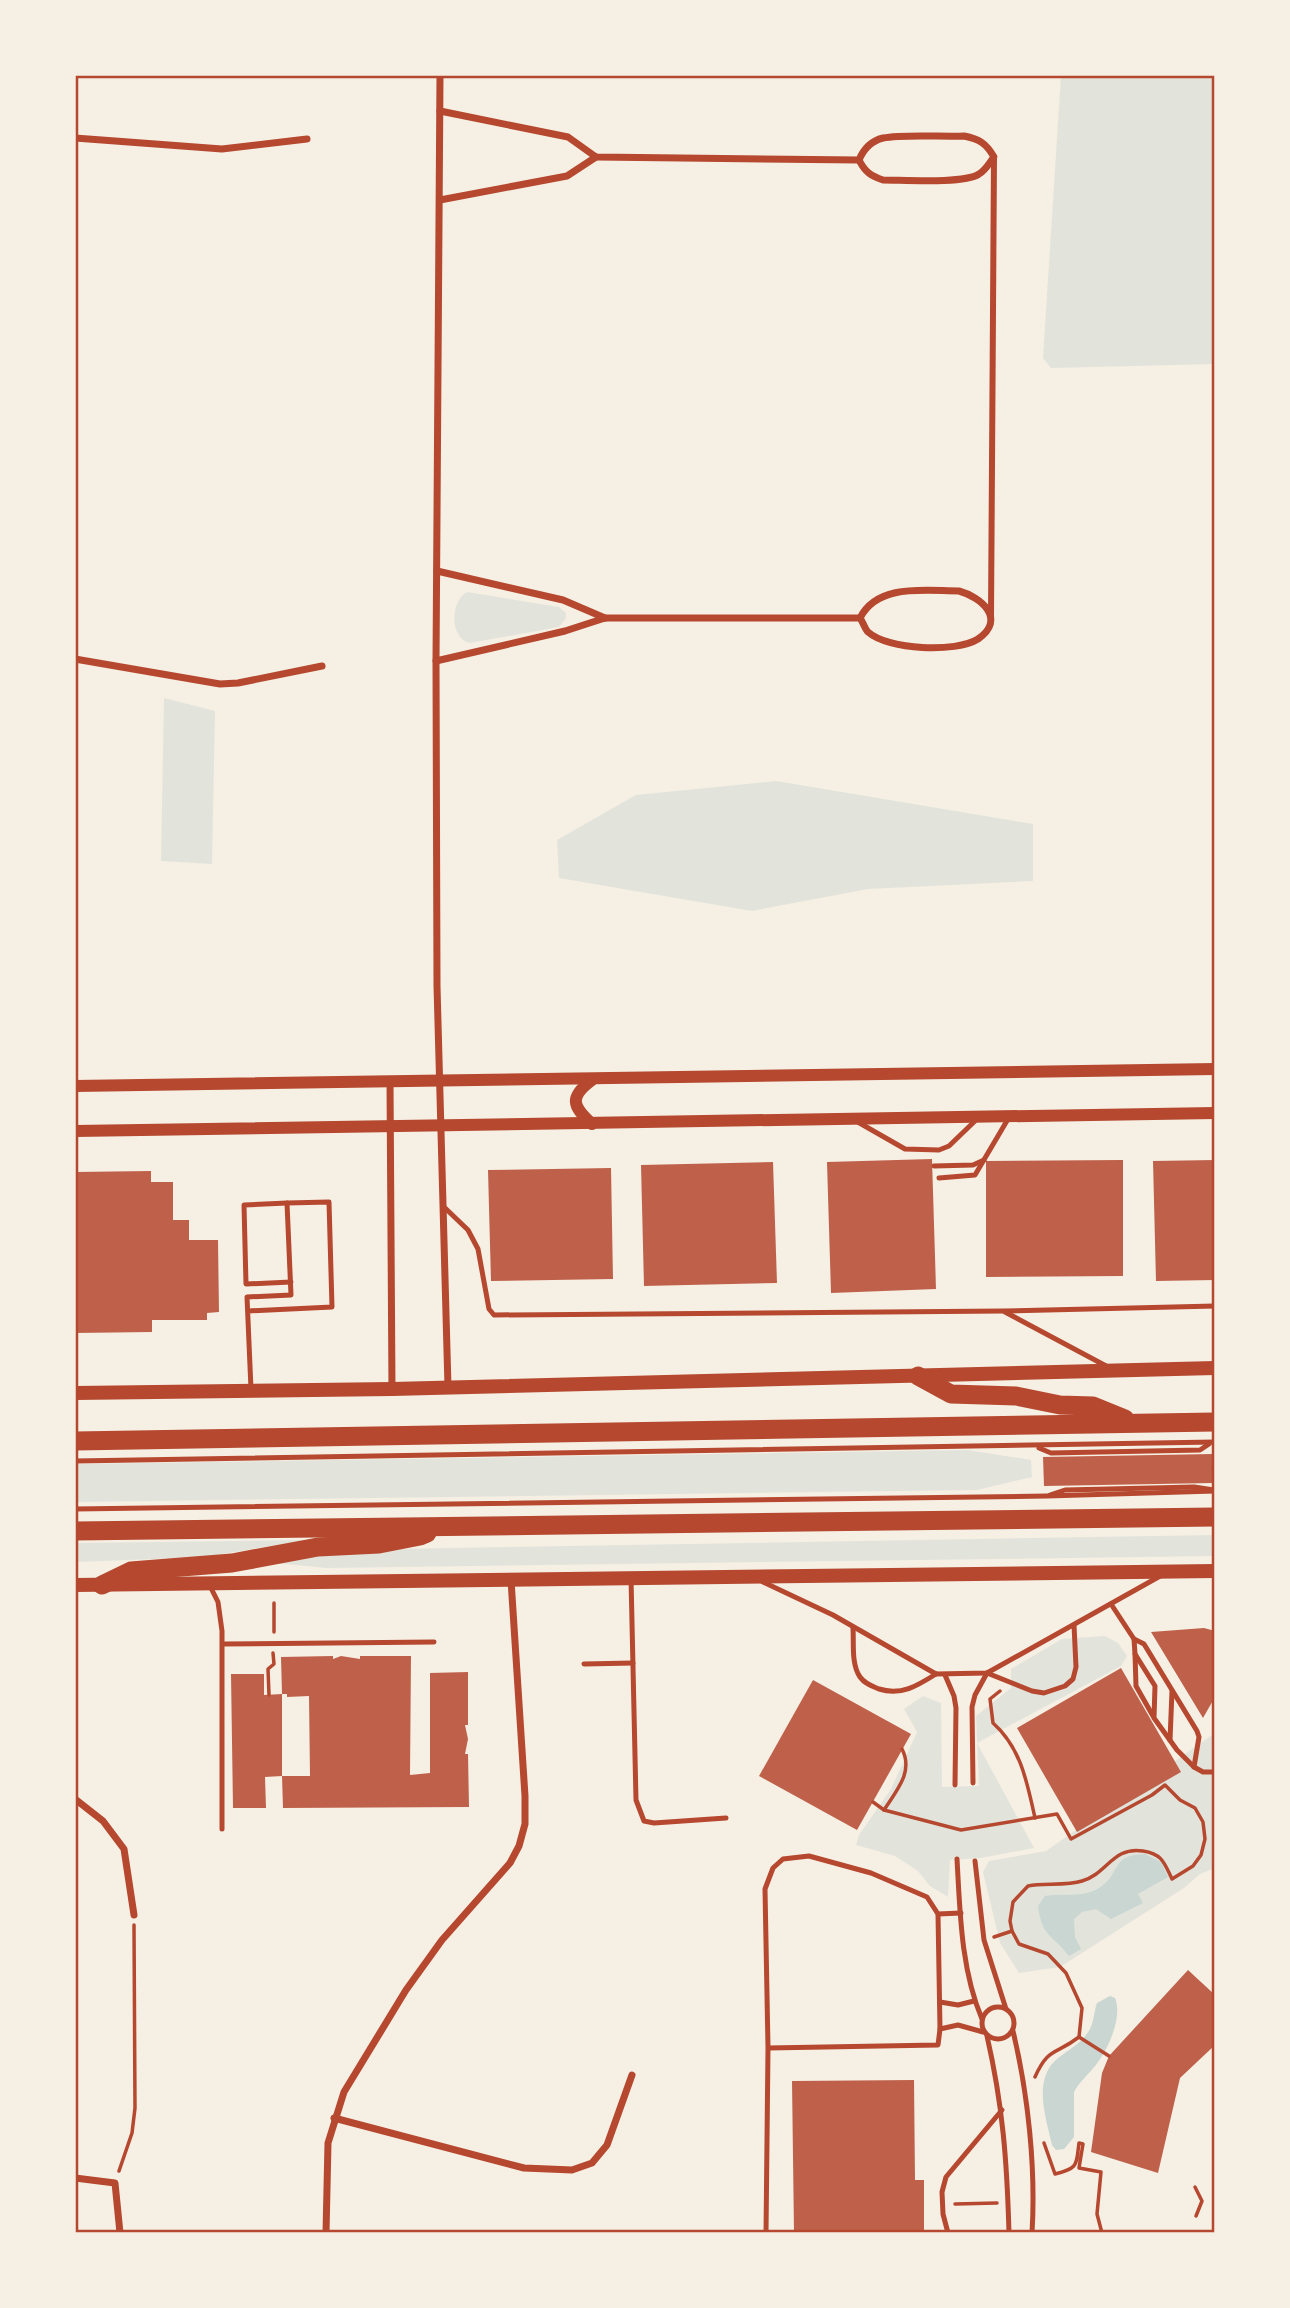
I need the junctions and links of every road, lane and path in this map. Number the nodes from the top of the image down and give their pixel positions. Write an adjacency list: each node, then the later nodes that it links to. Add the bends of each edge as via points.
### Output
1 (440, 75): 2 (street)
2 (440, 111): 5 (street, via 568,137); 8 (street)
3 (75, 138): 4 (street, via 222,149)
4 (307, 139)
5 (596, 157): 7 (street); 8 (street, via 567,176)
6 (994, 157): 7 (street, via 977,176 962,180 883,180 871,176); 7 (street, via 978,139 964,136 884,138 870,143); 10 (street)
7 (859, 160)
8 (440, 200): 9 (street)
9 (437, 571): 11 (street, via 563,600); 14 (street)
10 (991, 617): 12 (street, via 986,605 959,591 894,592 866,606); 12 (street, via 988,630 977,640 958,647 901,646 867,631)
11 (606, 618): 12 (street); 14 (street)
12 (860, 618)
13 (75, 659): 15 (street, via 220,684)
14 (436, 661): 19 (street)
15 (322, 666)
16 (1215, 1069): 17 (street)
17 (592, 1080): 19 (street); 25 (street, via 575,1100 578,1111)
18 (390, 1082): 19 (street); 20 (street); 27 (street)
19 (440, 1082): 26 (street)
20 (75, 1086)
21 (1215, 1114): 23 (street)
22 (979, 1117): 23 (street); 24 (street); 24 (lane, via 939,1150 905,1149)
23 (1009, 1117): 29 (lane)
24 (853, 1119): 25 (street)
25 (592, 1124): 26 (street)
26 (442, 1126): 27 (street); 33 (street)
27 (391, 1127): 28 (street); 43 (street)
28 (75, 1131)
29 (984, 1160): 30 (lane, via 973,1165); 31 (lane, via 972,1176)
30 (933, 1166)
31 (939, 1178)
32 (287, 1203): 34 (lane); 34 (lane, via 244,1205 246,1284); 36 (lane, via 329,1202 332,1307)
33 (444, 1207): 37 (lane, via 468,1230 478,1249 494,1315); 41 (street)
34 (290, 1282): 36 (lane, via 291,1295 247,1297)
35 (1215, 1306): 37 (lane)
36 (248, 1311): 42 (lane)
37 (1004, 1311): 39 (lane)
38 (1215, 1368): 39 (main road)
39 (1114, 1370): 40 (main road)
40 (918, 1376): 41 (main road); 46 (highway, via 951,1394 1093,1406)
41 (448, 1387): 43 (main road)
42 (251, 1389): 43 (main road); 44 (main road)
43 (392, 1389)
44 (75, 1393)
45 (1215, 1422): 46 (highway)
46 (1136, 1423): 47 (highway)
47 (75, 1441)
48 (1213, 1442): 49 (lane, via 1199,1450 1051,1453 1035,1447)
49 (75, 1461)
50 (1215, 1491): 51 (lane, via 1194,1487 1065,1490 1047,1496)
51 (75, 1509)
52 (1215, 1517): 53 (highway)
53 (439, 1526): 54 (highway); 62 (highway, via 420,1536 379,1544 318,1547 232,1563 131,1571)
54 (75, 1531)
55 (1215, 1571): 56 (main road)
56 (1169, 1572): 57 (main road); 63 (lane)
57 (753, 1577): 58 (main road); 65 (lane)
58 (631, 1578): 59 (main road); 70 (lane)
59 (511, 1580): 60 (main road); 108 (street, via 525,1796 519,1846 406,1990 344,2092)
60 (209, 1583): 62 (main road); 68 (lane, via 218,1602)
61 (75, 1585): 62 (main road)
62 (102, 1585)
63 (1111, 1604): 64 (lane); 66 (lane)
64 (1074, 1625): 72 (lane); 76 (lane, via 1073,1679 1044,1693)
65 (853, 1628): 73 (lane); 73 (lane, via 855,1664 869,1685 901,1692)
66 (1135, 1639): 69 (lane); 75 (lane, via 1144,1644)
67 (434, 1642): 68 (lane)
68 (223, 1644): 89 (lane)
69 (1135, 1654): 77 (lane, via 1136,1686); 77 (lane, via 1155,1686)
70 (632, 1663): 71 (lane); 87 (lane, via 636,1800 644,1821)
71 (584, 1664)
72 (987, 1673): 74 (lane); 76 (lane); 82 (lane, via 972,1707)
73 (936, 1674): 74 (lane)
74 (944, 1675): 83 (lane, via 956,1708)
75 (1172, 1689): 78 (lane); 80 (lane, via 1199,1737)
76 (1032, 1691): 88 (path, via 1027,1698 999,1690 989,1708 992,1723 1006,1735 1024,1769)
77 (1154, 1718): 78 (lane)
78 (1170, 1740): 80 (lane)
79 (902, 1749): 86 (path, via 907,1758 904,1779)
80 (1194, 1767): 81 (lane)
81 (1215, 1772)
82 (973, 1783)
83 (956, 1785)
84 (75, 1799): 94 (street, via 103,1821 124,1849)
85 (873, 1802): 86 (path)
86 (884, 1810): 88 (path, via 961,1830)
87 (726, 1818)
88 (1035, 1818): 102 (path, via 1057,1814 1071,1839 1165,1784 1195,1808 1203,1822 1201,1855 1172,1879 1163,1858 1132,1849 1081,1882 1028,1886 1013,1902 1010,1921 1019,1944 1048,1954 1066,1973 1082,2008)
89 (222, 1829)
90 (957, 1859): 92 (lane)
91 (975, 1861): 97 (lane, via 984,1940)
92 (961, 1913): 93 (lane); 95 (lane)
93 (938, 1914): 96 (lane); 103 (lane, via 927,1897 871,1873 809,1856 783,1859 773,1868 765,1889)
94 (134, 1915): 111 (path, via 135,2108 132,2133)
95 (974, 2001): 96 (lane, via 958,2005); 98 (lane)
96 (940, 2002): 99 (lane)
97 (1006, 2009): 98 (lane, via 990,2009); 100 (lane, via 1014,2021)
98 (982, 2019): 101 (lane)
99 (940, 2029): 101 (lane, via 967,2026); 103 (lane, via 935,2047)
100 (1013, 2031): 101 (lane, via 1004,2039); 121 (lane, via 1031,2159)
101 (985, 2034): 107 (lane)
102 (1080, 2038): 104 (path); 106 (path, via 1051,2052 1040,2065)
103 (768, 2048): 118 (lane)
104 (1109, 2056)
105 (632, 2075): 108 (street, via 607,2145 592,2163 572,2170 524,2168)
106 (1035, 2089)
107 (1002, 2110): 119 (lane, via 946,2177 943,2214); 120 (lane)
108 (334, 2118): 117 (street, via 328,2143)
109 (1041, 2135): 122 (path, via 1055,2174 1075,2167 1079,2143 1083,2144 1079,2168 1101,2172 1097,2214)
110 (75, 2178): 111 (street)
111 (115, 2183): 116 (street)
112 (1195, 2187): 115 (path, via 1202,2201)
113 (996, 2203): 114 (path)
114 (951, 2204)
115 (1196, 2216)
116 (120, 2233)
117 (326, 2233)
118 (766, 2233)
119 (948, 2233)
120 (1009, 2233)
121 (1032, 2233)
122 (1102, 2233)

